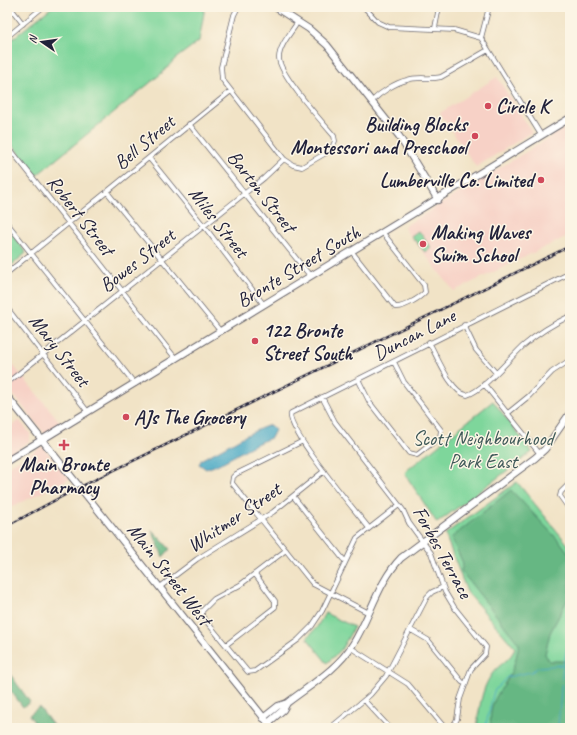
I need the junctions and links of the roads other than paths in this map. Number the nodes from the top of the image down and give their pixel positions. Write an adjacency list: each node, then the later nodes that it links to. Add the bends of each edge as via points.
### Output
1 (10, 7): 9 (street)
2 (43, 7): 9 (street)
3 (238, 7): 14 (street, via 234,14 221,72)
4 (275, 7): 8 (main road)
5 (364, 7): 10 (street, via 378,22 389,27)
6 (439, 7): 10 (street)
7 (489, 7): 12 (street)
8 (297, 23): 15 (main road, via 319,37); 21 (street, via 280,54 280,63 289,79 334,136 335,141 331,150 302,167)
9 (23, 24): 11 (street)
10 (435, 28): 12 (street, via 454,30)
11 (7, 37)
12 (481, 38): 13 (street)
13 (488, 50): 15 (street, via 441,77 407,79); 18 (street)
14 (231, 91): 17 (street, Bell Street); 21 (street)
15 (372, 100): 24 (main road, via 399,136)
16 (570, 118): 18 (main road, Bronte Street South)
17 (189, 124): 20 (street, Bell Street); 23 (street, Barton Street)
18 (541, 136): 24 (main road, Bronte Street South)
19 (7, 146): 26 (street, Robert Street)
20 (149, 158): 22 (street, Bell Street); 27 (street, Miles Street)
21 (284, 159): 23 (street, Bowes Street)
22 (107, 192): 26 (street, Bell Street); 31 (street)
23 (245, 193): 27 (street, Bowes Street); 34 (street, Barton Street, via 307,272)
24 (438, 200): 28 (main road, Bronte Street South)
25 (7, 223): 30 (street)
26 (68, 223): 30 (street, Bell Street); 35 (street, Robert Street)
27 (204, 226): 31 (street, Bowes Street); 36 (street, Miles Street)
28 (383, 233): 29 (main road, Bronte Street South); 29 (street, via 424,285 425,292 421,296 399,307 395,306)
29 (352, 252): 34 (main road, Bronte Street South)
30 (31, 254): 32 (street, Bell Street); 39 (street)
31 (162, 259): 35 (street, Bowes Street); 41 (street)
32 (7, 273)
33 (570, 273): 40 (street, Duncan Lane)
34 (313, 276): 36 (main road, Bronte Street South)
35 (122, 291): 39 (street, Bowes Street); 44 (street, Robert Street)
36 (264, 305): 41 (main road, Bronte Street South)
37 (7, 308): 43 (street, Mary Street)
38 (570, 316): 47 (street, via 531,339)
39 (84, 320): 43 (street, Bowes Street); 50 (street)
40 (464, 326): 42 (street, Duncan Lane); 47 (street, via 476,350)
41 (221, 332): 44 (main road, Bronte Street South)
42 (430, 342): 46 (street, Duncan Lane); 51 (street, via 443,371 461,393 470,394)
43 (43, 353): 49 (street, Bowes Street); 54 (street, Mary Street)
44 (176, 359): 50 (main road, Bronte Street South)
45 (570, 360): 55 (street, via 552,372)
46 (394, 362): 48 (street, Duncan Lane); 48 (street, via 404,382 441,430 439,438 417,455 409,453 370,403)
47 (496, 373): 51 (street)
48 (358, 380): 53 (street, Duncan Lane)
49 (7, 384)
50 (135, 384): 54 (main road, Bronte Street South)
51 (484, 384): 55 (street)
52 (7, 396): 57 (main road, Main Street West)
53 (322, 397): 58 (street, Duncan Lane, via 290,414 290,420); 64 (street, Forbes Terrace, via 335,422)
54 (88, 412): 57 (main road, Bronte Street South)
55 (508, 413): 59 (street)
56 (570, 413): 59 (main road)
57 (42, 440): 60 (main road, Bronte Street South); 72 (main road, Main Street West)
58 (302, 442): 61 (street, Duncan Lane); 66 (street, via 236,474 232,479 233,485)
59 (540, 454): 68 (main road, via 506,482)
60 (7, 461)
61 (324, 471): 63 (street, Whitmer Street); 67 (street, Duncan Lane)
62 (570, 483): 65 (street, via 560,496)
63 (293, 496): 66 (street, Whitmer Street); 70 (street)
64 (400, 505): 67 (street); 68 (street, Forbes Terrace)
65 (570, 510)
66 (262, 519): 69 (street); 72 (street, Whitmer Street, via 197,559)
67 (369, 528): 70 (street, via 358,538)
68 (422, 542): 73 (street, Forbes Terrace, via 432,556); 75 (main road, via 392,568)
69 (286, 550): 71 (street); 74 (street, via 313,584)
70 (346, 561): 74 (street)
71 (255, 574): 77 (street, via 275,601 275,607); 77 (street, via 238,587 214,599 202,611 202,616)
72 (160, 587): 83 (main road, Main Street West)
73 (443, 587): 76 (street, via 427,597); 80 (street, Forbes Terrace, via 454,607 486,647 485,654 473,665)
74 (330, 594): 75 (street); 77 (street, via 316,621 304,634 252,673 247,671)
75 (369, 613): 78 (main road)
76 (411, 630): 79 (street); 80 (street, via 428,640)
77 (226, 645)
78 (351, 648): 79 (street); 82 (main road, via 338,663)
79 (390, 672): 81 (street); 87 (street, via 408,684)
80 (466, 684): 88 (street, Forbes Terrace, via 460,699 457,719)
81 (364, 700): 85 (street); 86 (street)
82 (287, 704): 83 (main road, via 278,706); 84 (main road)
83 (263, 718): 84 (main road, Main Street West)
84 (270, 726)
85 (330, 728)
86 (390, 728)
87 (445, 728)
88 (452, 728)

